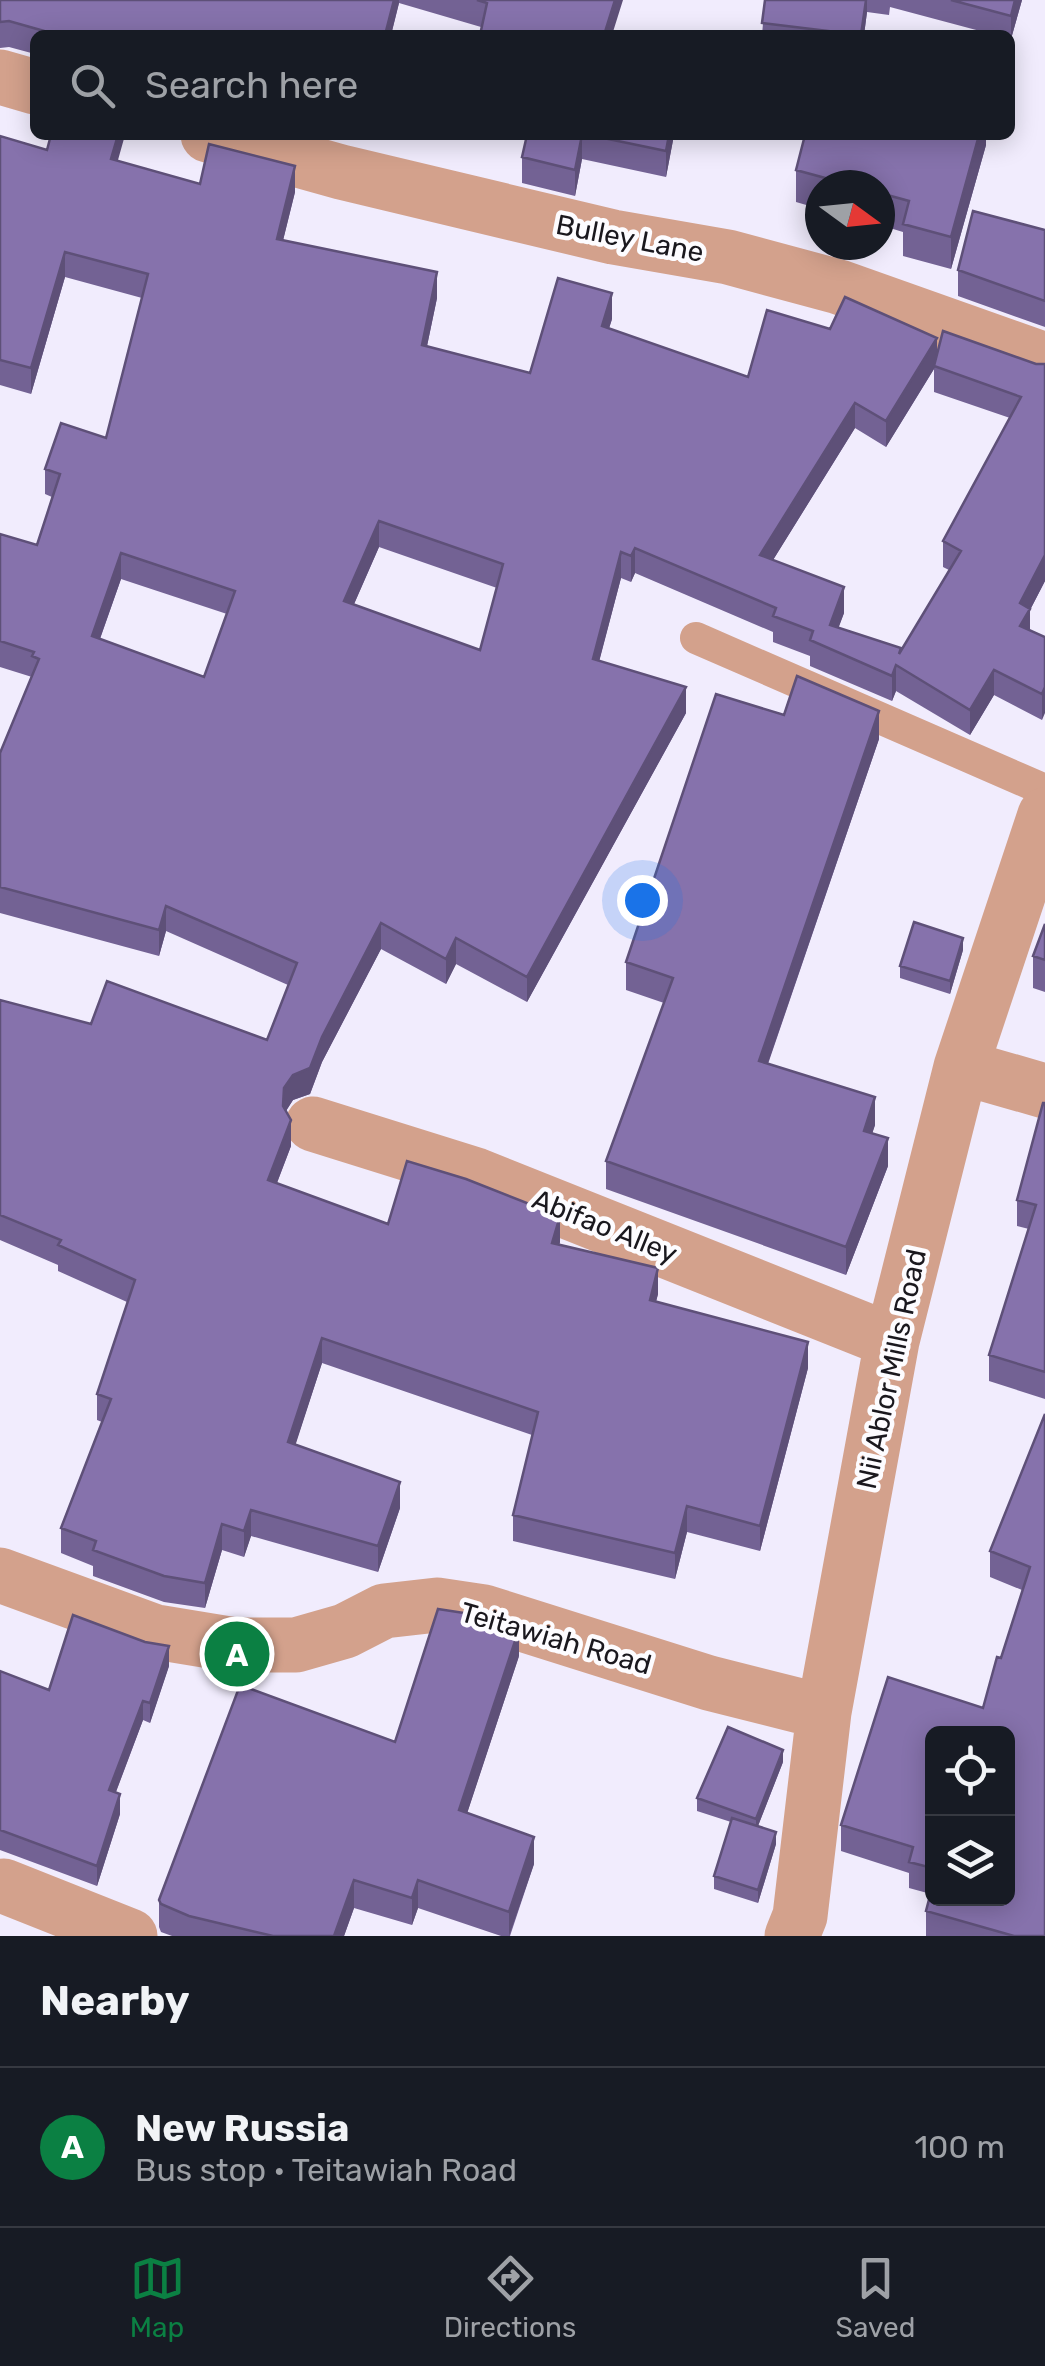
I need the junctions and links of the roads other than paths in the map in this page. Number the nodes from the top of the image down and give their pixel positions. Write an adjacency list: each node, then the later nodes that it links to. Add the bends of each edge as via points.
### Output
1 (0, 77): 2 (street)
2 (30, 86)
3 (226, 140): 4 (street, Bulley Lane, via 613,237 784,272)
4 (1045, 360)
5 (696, 638): 6 (lane)
6 (1045, 790)
7 (1045, 815): 8 (street, Nii Ablor Mills Road)
8 (961, 1067): 9 (street); 11 (street, Nii Ablor Mills Road)
9 (1045, 1091)
10 (313, 1124): 11 (street, Abifao Alley, via 476,1175)
11 (892, 1341): 13 (street, Nii Ablor Mills Road)
12 (0, 1575): 13 (street, Teitawiah Road, via 156,1632 236,1645 296,1644 345,1631 384,1610 437,1605 484,1612 709,1684)
13 (824, 1712): 16 (street, Nii Ablor Mills Road, via 800,1916)
14 (4, 1886): 15 (street)
15 (130, 1936)
16 (792, 1936)

